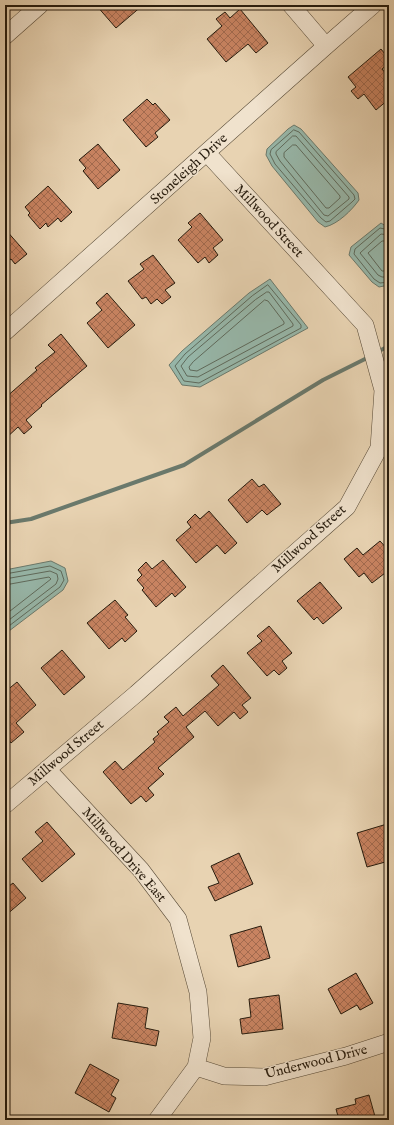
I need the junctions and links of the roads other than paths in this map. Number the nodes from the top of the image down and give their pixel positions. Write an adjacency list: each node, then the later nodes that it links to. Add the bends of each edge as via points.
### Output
1 (40, 5): 4 (street)
2 (291, 5): 5 (street)
3 (374, 5): 5 (street, Stoneleigh Drive)
4 (5, 36)
5 (326, 46): 6 (street, Stoneleigh Drive)
6 (207, 153): 7 (street, Stoneleigh Drive); 8 (street, Millwood Street, via 365,325 383,390 379,448 347,507 136,694)
7 (5, 332)
8 (47, 769): 9 (street, Millwood Street); 11 (street, Millwood Drive East, via 141,870 178,919 198,992 202,1038)
9 (5, 805)
10 (389, 1042): 11 (street, Underwood Drive, via 264,1077 224,1076)
11 (196, 1067): 12 (street)
12 (157, 1120)

